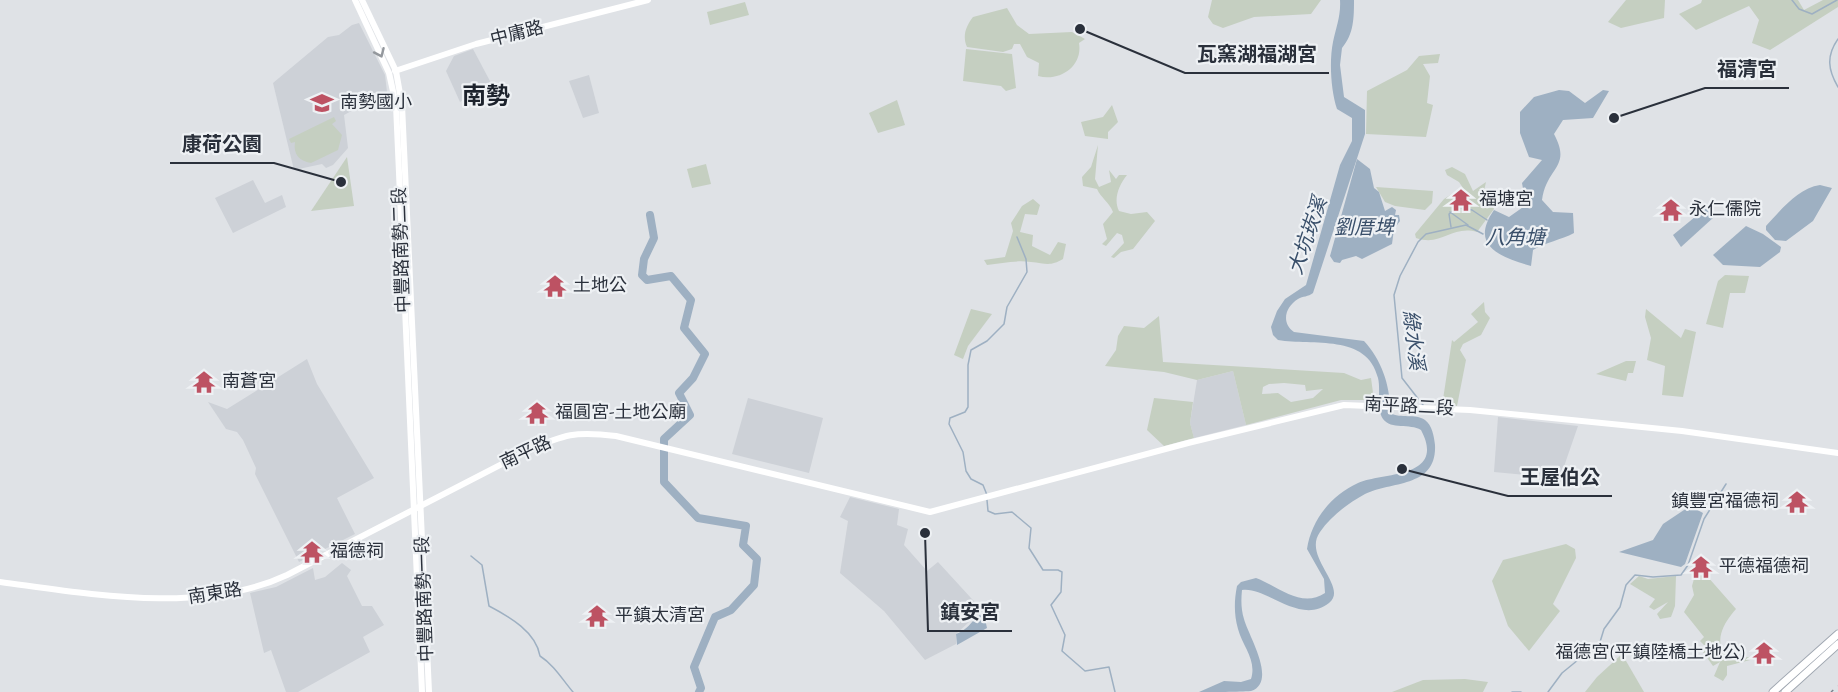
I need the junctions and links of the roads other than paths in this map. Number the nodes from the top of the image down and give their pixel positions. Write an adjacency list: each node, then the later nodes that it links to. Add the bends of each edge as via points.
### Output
1 (355, 0): 5 (street, 中豐路南勢二段, one-way to 5)
2 (362, 0): 4 (street, 中豐路南勢二段)
3 (648, 0): 4 (street, 中庸路, via 476,44)
4 (396, 71): 5 (street, 中庸路); 8 (street, 中豐路南勢二段, via 402,105 411,258)
5 (389, 73): 9 (street, 中豐路南勢二段, via 396,105)
6 (1838, 453): 7 (street, 南平路二段, via 1671,430 1470,410 1344,405 930,512)
7 (847, 493): 8 (street, 南平路, via 585,432 566,435 527,451)
8 (421, 505): 9 (street, 南平路); 15 (street, 中豐路南勢一段)
9 (413, 509): 10 (street, 南東路, via 272,582 188,599 75,592); 14 (street, 中豐路南勢一段)
10 (0, 582)
11 (1838, 634): 13 (main road)
12 (1838, 644): 13 (main road)
13 (1803, 669): 16 (main road); 17 (main road)
14 (422, 692)
15 (429, 692)
16 (1773, 692)
17 (1785, 692)

